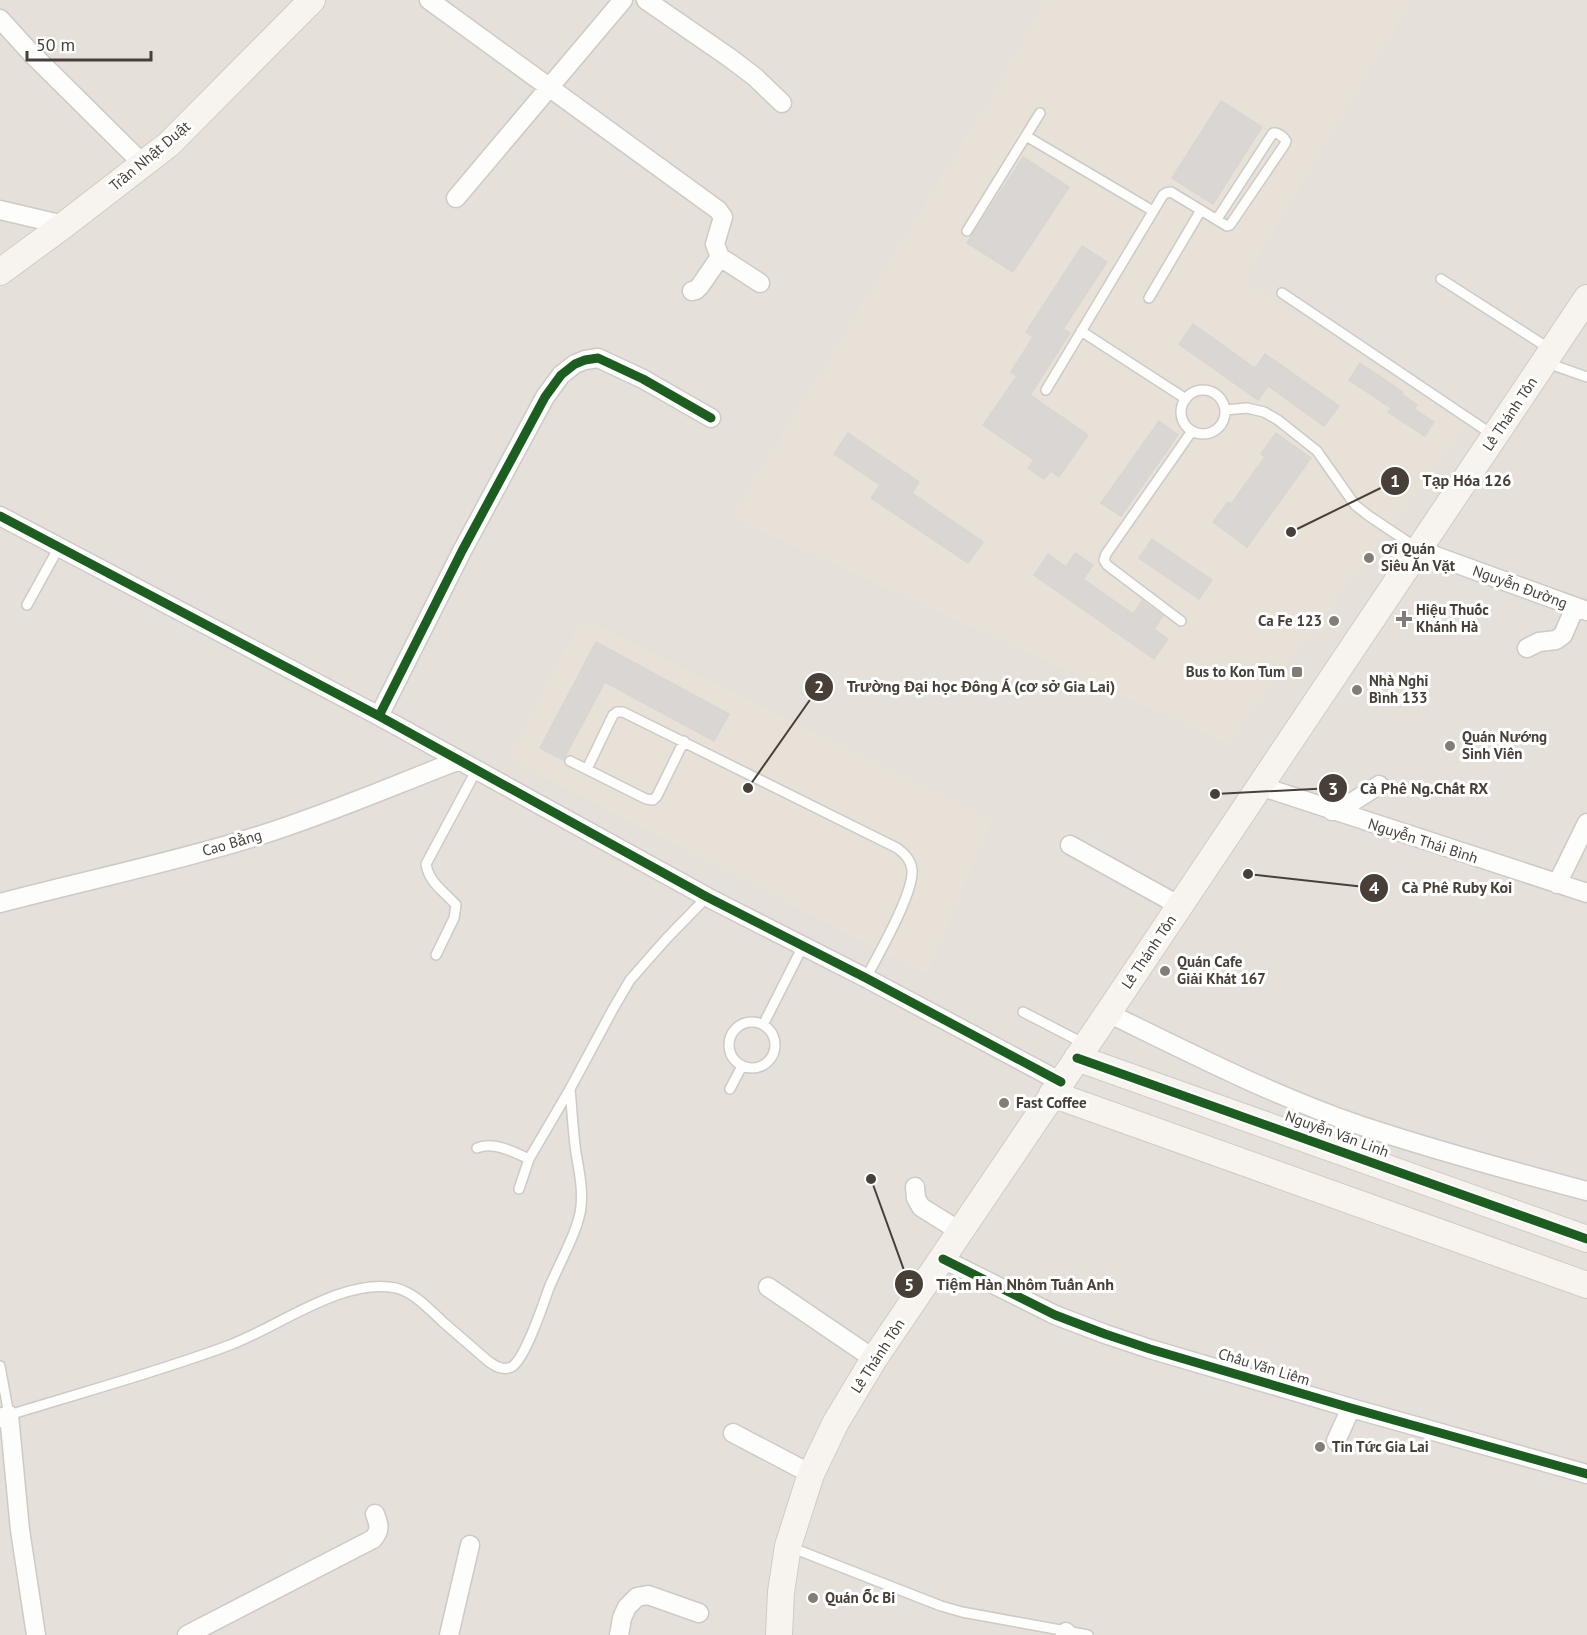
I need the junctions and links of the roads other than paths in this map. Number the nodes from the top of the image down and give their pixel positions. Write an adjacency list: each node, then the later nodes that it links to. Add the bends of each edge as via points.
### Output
1 (312, 0): 10 (main road, Trần Nhật Duật)
2 (429, 0): 6 (street)
3 (623, 0): 6 (street)
4 (646, 0): 7 (street, via 755,77)
5 (0, 19): 10 (street)
6 (549, 88): 11 (street); 18 (street, via 722,213 715,244)
7 (782, 103)
8 (1040, 113): 9 (lane)
9 (1026, 136): 14 (lane); 17 (lane)
10 (144, 165): 16 (main road, Trần Nhật Duật)
11 (456, 198)
12 (0, 210): 16 (street)
13 (1201, 210): 14 (lane, via 1171,192 1163,195); 15 (lane); 24 (lane)
14 (1153, 211): 26 (lane)
15 (1217, 219): 15 (lane, via 1227,225 1233,223 1285,139 1273,133)
16 (64, 225): 19 (main road, Trần Nhật Duật)
17 (967, 231)
18 (720, 257): 21 (street); 22 (street)
19 (0, 272)
20 (1441, 279): 27 (lane)
21 (760, 284)
22 (692, 291)
23 (1282, 293): 34 (lane)
24 (1149, 298)
25 (1587, 298): 27 (main road, Lê Thánh Tôn)
26 (1081, 331): 29 (lane); 30 (lane)
27 (1548, 356): 28 (lane); 34 (main road, Lê Thánh Tôn)
28 (1587, 377)
29 (1046, 390)
30 (1186, 399): 31 (lane, via 1206,390 1222,401); 33 (lane, via 1182,415)
31 (1225, 410): 33 (lane, via 1219,428 1211,433); 37 (lane, via 1247,408 1278,420 1317,451 1355,505)
32 (711, 418): 42 (street, via 598,358 575,364 561,375 545,397 462,551)
33 (1192, 431): 40 (lane, via 1104,560)
34 (1495, 436): 37 (main road, Lê Thánh Tôn)
35 (0, 516): 36 (street)
36 (59, 547): 38 (lane); 42 (street)
37 (1419, 550): 39 (street, Nguyễn Đường); 49 (main road, Lê Thánh Tôn)
38 (27, 605)
39 (1581, 609): 41 (street, via 1563,635)
40 (1181, 621)
41 (1527, 648)
42 (379, 716): 44 (street)
43 (684, 741): 46 (lane, via 617,712); 46 (lane, via 653,800); 60 (lane, via 907,856 912,880)
44 (457, 761): 47 (street); 56 (street, Cao Bằng, via 259,836)
45 (570, 761): 46 (lane)
46 (587, 769)
47 (476, 771): 55 (street); 59 (lane, via 426,864 436,886 456,905)
48 (1379, 785): 50 (street)
49 (1260, 786): 50 (street, Nguyễn Thái Bình); 57 (main road, Lê Thánh Tôn)
50 (1332, 811): 53 (street, Nguyễn Thái Bình)
51 (1587, 823): 53 (street)
52 (1070, 845): 57 (street)
53 (1557, 884): 54 (street, Nguyễn Thái Bình)
54 (1587, 893)
55 (707, 897): 58 (street); 67 (lane, via 630,980)
56 (0, 903)
57 (1180, 906): 62 (main road, Lê Thánh Tôn)
58 (803, 946): 60 (street); 63 (lane)
59 (436, 956)
60 (866, 978): 66 (street)
61 (1023, 1012): 64 (lane)
62 (1108, 1013): 64 (main road, Lê Thánh Tôn); 73 (street, Nguyễn Văn Linh, via 1233,1074 1358,1124)
63 (763, 1024): 65 (lane, via 745,1023 732,1035 730,1052); 65 (lane, via 774,1038 773,1056 759,1067)
64 (1082, 1051): 66 (main road, Lê Thánh Tôn); 75 (main road, Nguyễn Văn Linh)
65 (742, 1066): 68 (lane)
66 (1057, 1088): 74 (main road, Lê Thánh Tôn); 77 (main road)
67 (570, 1089): 70 (lane); 82 (lane, via 581,1211 541,1312 512,1367 497,1367 488,1361 414,1296 398,1289 368,1287 328,1298 232,1344)
68 (730, 1089)
69 (477, 1148): 70 (lane, via 488,1145)
70 (529, 1159): 72 (lane)
71 (915, 1187): 74 (street, via 921,1207)
72 (519, 1189)
73 (1587, 1191)
74 (961, 1232): 76 (main road, Lê Thánh Tôn)
75 (1587, 1239)
76 (943, 1259): 79 (main road, Lê Thánh Tôn); 81 (street, Châu Văn Liêm, via 1055,1315 1105,1334)
77 (1587, 1285)
78 (768, 1287): 79 (street)
79 (874, 1359): 85 (main road, Lê Thánh Tôn, via 836,1422)
80 (0, 1366): 82 (lane)
81 (1351, 1408): 84 (street); 86 (street, Châu Văn Liêm)
82 (4, 1416): 92 (street)
83 (733, 1433): 85 (street)
84 (1336, 1441)
85 (811, 1474): 89 (main road, Lê Thánh Tôn)
86 (1587, 1474)
87 (375, 1514): 93 (street, via 380,1527 373,1539)
88 (470, 1545): 94 (street)
89 (788, 1546): 91 (lane, via 941,1606); 96 (main road, Lê Thánh Tôn)
90 (699, 1613): 95 (street, via 648,1595 637,1597 627,1607)
91 (1066, 1633): 97 (lane)
92 (36, 1635)
93 (187, 1635)
94 (449, 1635)
95 (618, 1635)
96 (779, 1635)
97 (1088, 1635)

